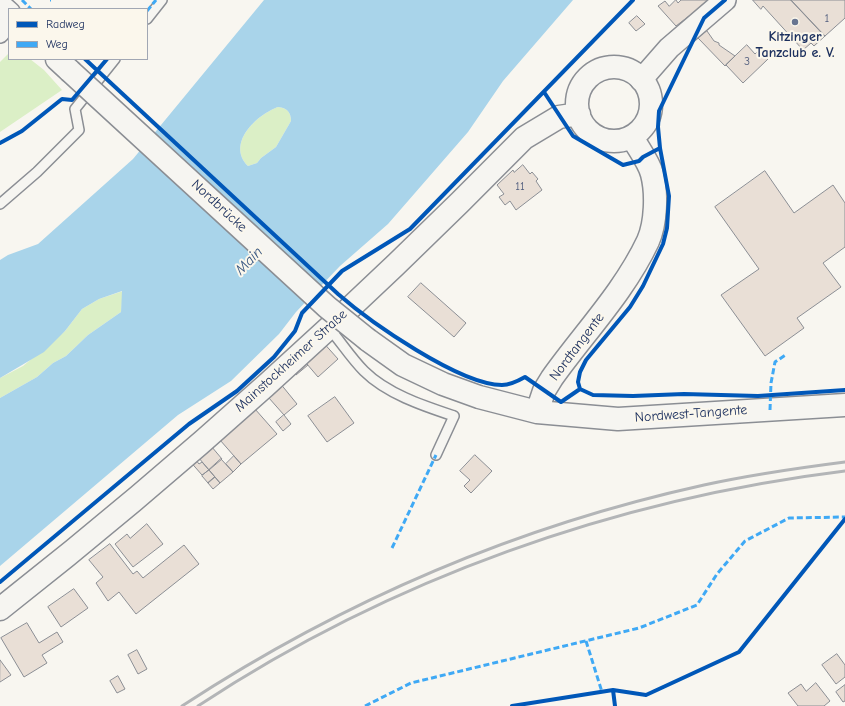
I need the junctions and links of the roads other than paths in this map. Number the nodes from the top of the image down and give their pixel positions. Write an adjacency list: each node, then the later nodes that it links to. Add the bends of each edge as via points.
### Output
1 (162, 0): 5 (lane)
2 (725, 0): 10 (street, via 668,48)
3 (0, 5): 4 (main road)
4 (8, 12)
5 (148, 18)
6 (8, 23): 7 (street)
7 (0, 34)
8 (114, 60): 13 (lane, via 75,109 79,130)
9 (63, 65): 16 (main road, Nordbrücke, bridge, via 322,303 368,340 403,365 443,384 479,397)
10 (641, 80): 11 (main road, via 623,69 606,68 599,71 581,88 577,105); 12 (main road, via 649,92 650,111 644,126)
11 (579, 114): 12 (main road, via 588,130 601,139 616,141); 14 (main road, Mainstockheimer Straße, via 559,117 524,138)
12 (632, 137): 16 (main road, Nordtangente, via 652,172 655,190 649,239 615,295 552,378 544,391)
13 (0, 204)
14 (329, 328): 17 (lane, via 365,372 386,387 412,401 454,416); 18 (main road, Mainstockheimer Straße, via 102,528)
15 (845, 404): 16 (main road, Nordwest-Tangente, via 618,419)
16 (537, 412)
17 (436, 454)
18 (0, 609)

